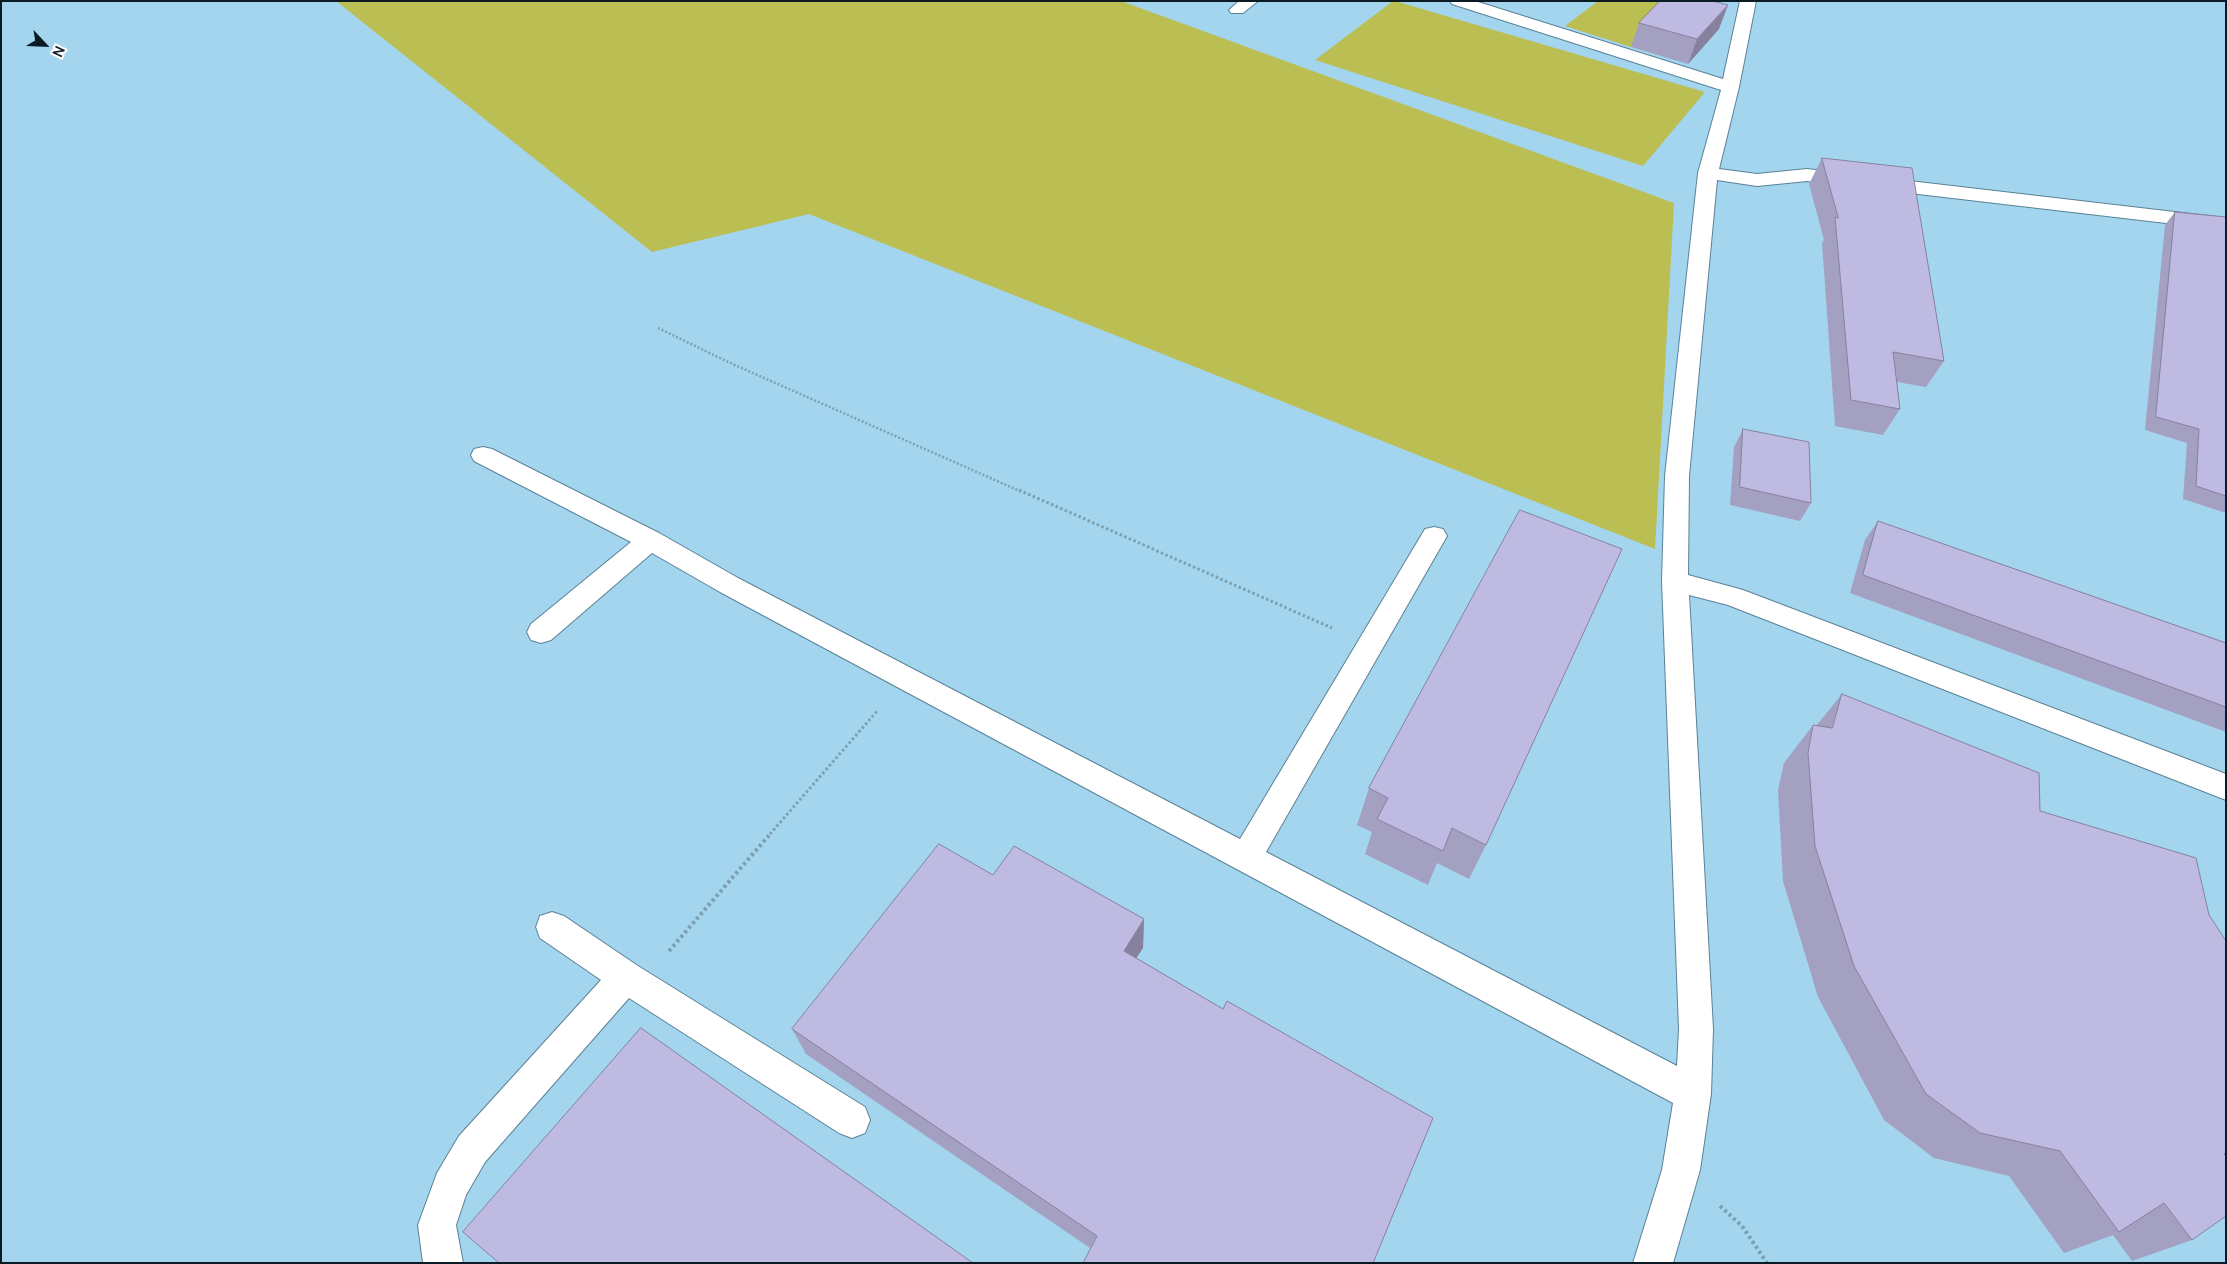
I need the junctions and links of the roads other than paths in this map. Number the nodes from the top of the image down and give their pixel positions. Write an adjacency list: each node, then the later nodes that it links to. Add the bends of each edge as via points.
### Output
1 (1458, 1): 3 (lane)
2 (1748, 1): 3 (lane)
3 (1730, 87): 4 (lane)
4 (1708, 173): 5 (lane, via 1758,180 1807,174); 9 (lane, via 1677,476)
5 (2226, 224)
6 (483, 456): 8 (lane)
7 (1434, 536): 12 (lane)
8 (650, 540): 10 (lane); 12 (lane, via 729,585)
9 (1675, 581): 11 (lane, via 1734,597); 15 (lane, via 1696,1029)
10 (541, 632)
11 (2226, 787)
12 (1246, 858): 15 (lane)
13 (552, 927): 14 (lane)
14 (633, 982): 16 (lane); 17 (lane, via 472,1149 450,1186 437,1225)
15 (1693, 1094): 18 (lane, via 1681,1170)
16 (852, 1120)
17 (443, 1263)
18 (1653, 1263)

